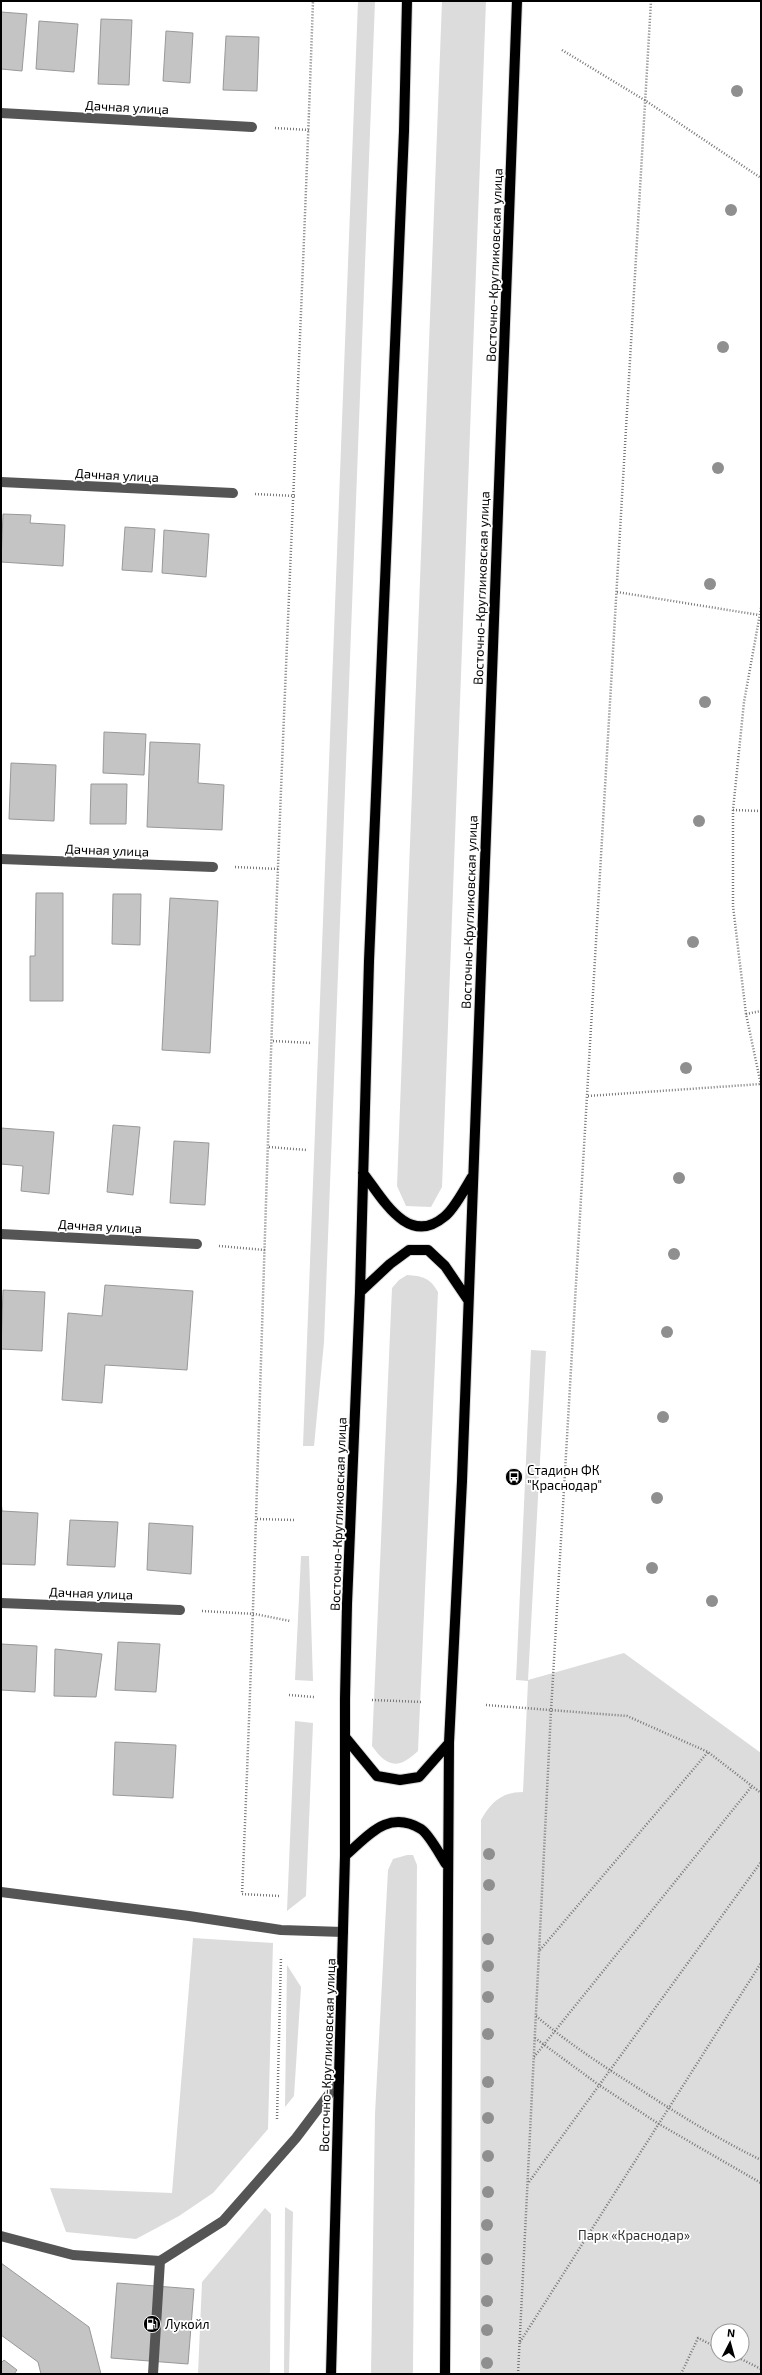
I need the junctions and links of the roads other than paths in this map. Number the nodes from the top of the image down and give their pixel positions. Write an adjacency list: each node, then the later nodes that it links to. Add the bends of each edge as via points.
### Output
1 (407, 1): 9 (main road, Восточно-Кругликовская улица)
2 (517, 1): 10 (main road, Восточно-Кругликовская улица)
3 (1, 113): 4 (street, Дачная улица)
4 (252, 127)
5 (1, 482): 6 (street, Дачная улица)
6 (233, 493)
7 (1, 859): 8 (street, Дачная улица)
8 (213, 867)
9 (363, 1173): 10 (main road, via 392,1212 412,1226 429,1227 445,1217); 13 (main road, Восточно-Кругликовская улица)
10 (472, 1177): 14 (main road, Восточно-Кругликовская улица)
11 (1, 1234): 12 (street, Дачная улица)
12 (197, 1244)
13 (360, 1292): 14 (main road, via 390,1264 410,1250 428,1250 445,1266); 17 (main road, Восточно-Кругликовская улица, via 347,1604)
14 (468, 1300): 18 (main road, Восточно-Кругликовская улица)
15 (1, 1603): 16 (street, Дачная улица)
16 (180, 1610)
17 (345, 1737): 18 (main road, via 377,1776 400,1780 419,1777); 19 (main road, Восточно-Кругликовская улица)
18 (449, 1743): 20 (main road, Восточно-Кругликовская улица)
19 (345, 1856): 20 (main road, via 378,1827 400,1821 422,1830); 22 (main road, Восточно-Кругликовская улица)
20 (446, 1864): 28 (main road, Восточно-Кругликовская улица)
21 (1, 1892): 22 (street, via 281,1930)
22 (343, 1932): 23 (main road, Восточно-Кругликовская улица)
23 (339, 2080): 25 (street, via 296,2138 223,2221); 27 (main road, Восточно-Кругликовская улица)
24 (1, 2236): 25 (street, via 73,2255)
25 (160, 2260): 26 (street)
26 (153, 2374)
27 (331, 2374)
28 (445, 2374)

